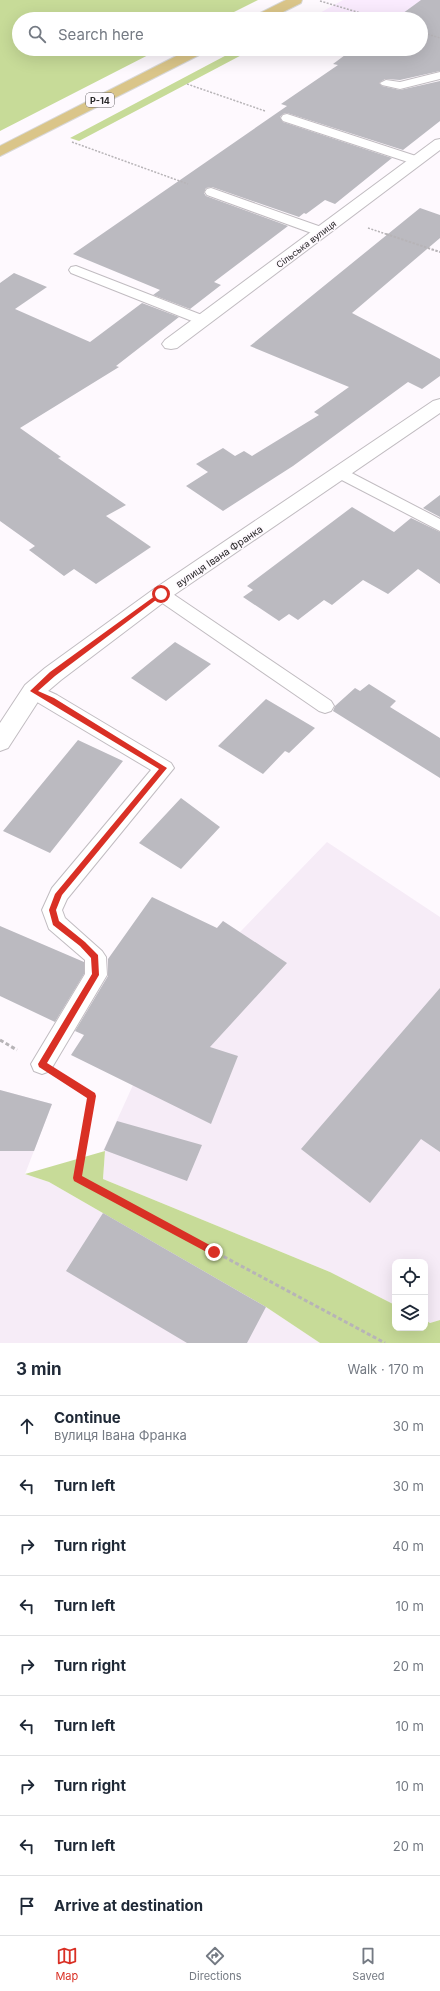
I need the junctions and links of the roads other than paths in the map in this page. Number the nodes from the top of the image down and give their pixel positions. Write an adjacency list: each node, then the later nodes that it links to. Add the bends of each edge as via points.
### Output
1 (296, 0): 2 (main road)
2 (273, 12)
3 (187, 56): 8 (main road, Р-14)
4 (440, 75): 5 (lane, via 400,86)
5 (386, 83)
6 (286, 118): 9 (lane)
7 (440, 143): 9 (street, Сільська вулиця)
8 (0, 152)
9 (418, 161): 11 (street, Сільська вулиця)
10 (211, 192): 11 (lane)
11 (322, 232): 13 (street, Сільська вулиця)
12 (76, 270): 13 (lane)
13 (202, 320): 14 (street, Сільська вулиця)
14 (171, 344)
15 (440, 405): 16 (street, вулиця Івана Франка)
16 (342, 473): 17 (lane); 18 (street, вулиця Івана Франка)
17 (440, 526)
18 (161, 594): 19 (street, вулиця Івана Франка); 20 (lane)
19 (33, 691): 21 (street, вулиця Івана Франка); 22 (lane, via 164,768 59,894 52,910 56,923 95,957 96,975)
20 (325, 706)
21 (0, 742)
22 (42, 1064)

